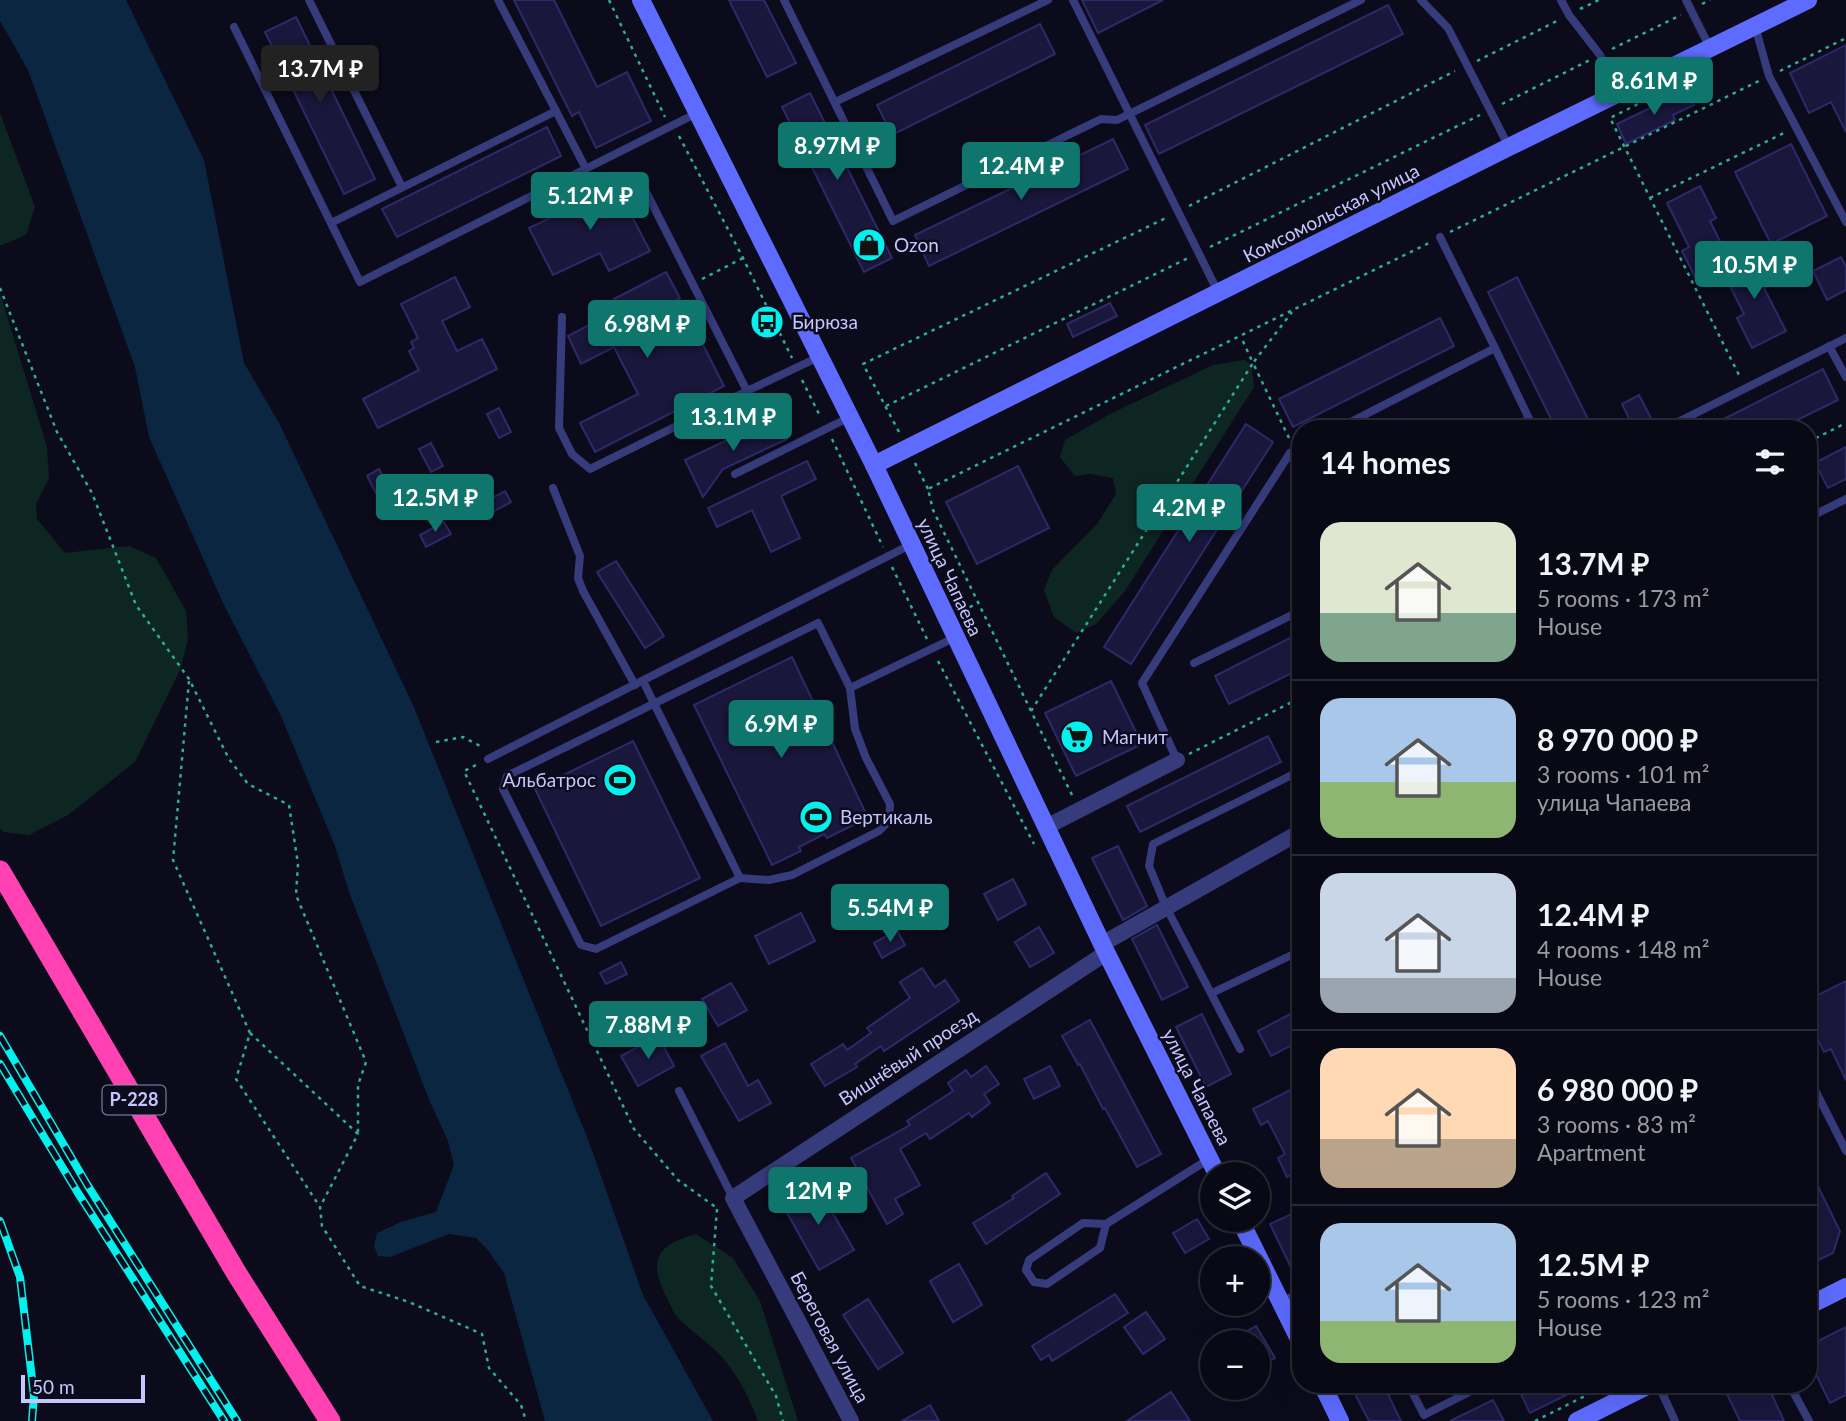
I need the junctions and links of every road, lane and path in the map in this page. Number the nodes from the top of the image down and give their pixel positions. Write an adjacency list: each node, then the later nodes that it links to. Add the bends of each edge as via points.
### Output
1 (309, 0): 37 (lane)
2 (498, 0): 28 (lane)
3 (609, 0): 31 (path)
4 (641, 0): 29 (main road, улица Чапаева)
5 (784, 0): 26 (lane)
6 (1048, 0): 26 (lane)
7 (1073, 0): 30 (lane)
8 (1361, 0): 30 (lane)
9 (1421, 0): 22 (lane, via 1448,28)
10 (1561, 0): 16 (lane)
11 (1599, 0): 16 (path)
12 (1686, 0): 15 (lane)
13 (1710, 0): 15 (path)
14 (1808, 0): 17 (main road, Комсомольская улица)
15 (1691, 10): 20 (lane); 21 (path)
16 (1569, 15): 21 (lane); 22 (path)
17 (1755, 26): 20 (main road, Комсомольская улица); 24 (lane)
18 (234, 27): 41 (lane)
19 (1846, 38): 24 (path)
20 (1710, 48): 23 (main road, Комсомольская улица)
21 (1601, 55): 25 (lane); 27 (path)
22 (1467, 65): 27 (lane); 39 (path)
23 (1660, 73): 25 (main road, Комсомольская улица); 34 (path, via 1668,91 1610,118)
24 (1769, 76): 32 (lane); 34 (path)
25 (1619, 93): 33 (main road, Комсомольская улица)
26 (835, 102): 30 (lane, via 893,221 1101,119 1117,120)
27 (1490, 110): 33 (lane); 43 (path)
28 (556, 111): 35 (lane); 37 (lane)
29 (697, 113): 31 (lane); 54 (main road, улица Чапаева)
30 (1130, 114): 39 (lane)
31 (670, 127): 35 (lane); 44 (path, via 681,139)
32 (1796, 127): 38 (path); 40 (lane)
33 (1509, 147): 47 (main road, Комсомольская улица)
34 (1626, 147): 38 (path); 42 (path)
35 (586, 169): 41 (lane, via 360,282)
36 (638, 176): 45 (lane)
37 (402, 187): 41 (lane)
38 (1650, 198): 58 (path)
39 (1178, 212): 43 (lane); 43 (path, via 863,364 878,397 886,406)
40 (1846, 222)
41 (331, 223)
42 (1440, 237): 48 (path); 53 (lane)
43 (1198, 253): 47 (lane)
44 (743, 258): 45 (path); 56 (path)
45 (694, 283): 59 (lane)
46 (0, 288): 80 (path, via 57,432 92,493 136,605)
47 (1219, 293): 69 (main road, Комсомольская улица)
48 (1293, 310): 50 (path); 55 (path)
49 (562, 317): 59 (lane, via 559,428 572,454 590,469)
50 (1240, 336): 55 (path); 85 (path, via 928,489 933,510)
51 (1846, 338): 52 (lane)
52 (1829, 346): 57 (lane); 58 (lane)
53 (1495, 348): 61 (lane); 62 (lane)
54 (819, 357): 56 (lane); 60 (main road, улица Чапаева)
55 (1253, 363): 67 (path); 85 (path)
56 (796, 368): 59 (lane); 65 (path)
57 (1846, 377)
58 (1745, 388): 63 (lane)
59 (747, 391)
60 (850, 417): 65 (lane); 69 (main road, улица Чапаева)
61 (1529, 419)
62 (1355, 420)
63 (1682, 420)
64 (1846, 423): 66 (path)
65 (827, 429): 70 (lane); 75 (path)
66 (1817, 438)
67 (1292, 444)
68 (1292, 455): 88 (lane, via 1142,683)
69 (874, 465): 74 (main road, улица Чапаева)
70 (735, 474)
71 (554, 488): 81 (lane, via 580,556 578,578 583,591)
72 (1846, 499): 73 (lane)
73 (1817, 514)
74 (912, 544): 75 (lane); 77 (main road, улица Чапаева)
75 (886, 555): 78 (path); 81 (lane)
76 (1292, 615): 79 (lane)
77 (956, 637): 78 (lane); 91 (main road, улица Чапаева)
78 (932, 649): 82 (lane); 93 (path)
79 (1194, 663)
80 (189, 679): 100 (path, via 173,860); 104 (path, via 229,760 248,784 289,804 298,864 296,895 366,1062 358,1085)
81 (639, 683): 84 (lane); 87 (lane)
82 (850, 688): 84 (lane, via 818,623); 95 (lane, via 855,729 890,804 889,821 879,831 792,875 769,880)
83 (1292, 702): 88 (path)
84 (654, 704): 95 (lane); 95 (lane, via 507,776 503,789 581,945 596,948)
85 (1031, 711): 90 (path)
86 (436, 742): 87 (path, via 463,737 481,745)
87 (491, 757): 110 (path, via 464,771 634,1129 678,1181)
88 (1177, 760): 90 (street)
89 (1292, 775): 96 (lane, via 1153,844 1149,866)
90 (1079, 810): 91 (street)
91 (1046, 827): 97 (main road, улица Чапаева)
92 (1292, 836): 96 (street, Вишнёвый проезд)
93 (1034, 844)
94 (0, 871): 118 (highway, Р-228)
95 (740, 878)
96 (1166, 907): 97 (street, Вишнёвый проезд); 99 (lane)
97 (1104, 948): 106 (main road, улица Чапаева); 108 (street, Вишнёвый проезд)
98 (1292, 955): 99 (lane)
99 (1213, 993): 101 (lane)
100 (250, 1033): 104 (path); 109 (path, via 236,1079)
101 (1240, 1049)
102 (679, 1091): 108 (lane)
103 (1817, 1093): 105 (lane)
104 (358, 1134): 109 (path)
105 (1845, 1146)
106 (1211, 1162)
107 (1200, 1174): 111 (lane)
108 (733, 1198): 110 (path); 130 (street, Береговая улица)
109 (320, 1207): 128 (path, via 322,1226 360,1286 482,1334 489,1368 521,1405)
110 (717, 1208): 129 (path, via 711,1286 776,1396)
111 (1106, 1224): 111 (lane, via 1083,1223 1029,1259 1026,1270 1034,1282 1047,1284 1100,1248)
112 (1246, 1232): 116 (main road)
113 (1846, 1287): 115 (main road)
114 (1292, 1297): 116 (lane)
115 (1817, 1302)
116 (1281, 1303): 117 (main road)
117 (1292, 1325)
118 (271, 1328): 126 (highway, Р-228); 127 (highway, Р-228)
119 (1326, 1393): 131 (main road)
120 (1413, 1393): 121 (lane, via 1424,1415)
121 (1467, 1393)
122 (1590, 1393): 132 (path)
123 (1615, 1393): 133 (main road)
124 (1662, 1393): 134 (lane)
125 (1794, 1393): 135 (lane)
126 (330, 1421)
127 (348, 1421)
128 (526, 1421)
129 (783, 1421)
130 (851, 1421)
131 (1340, 1421)
132 (1535, 1421)
133 (1577, 1421)
134 (1675, 1421)
135 (1809, 1421)

